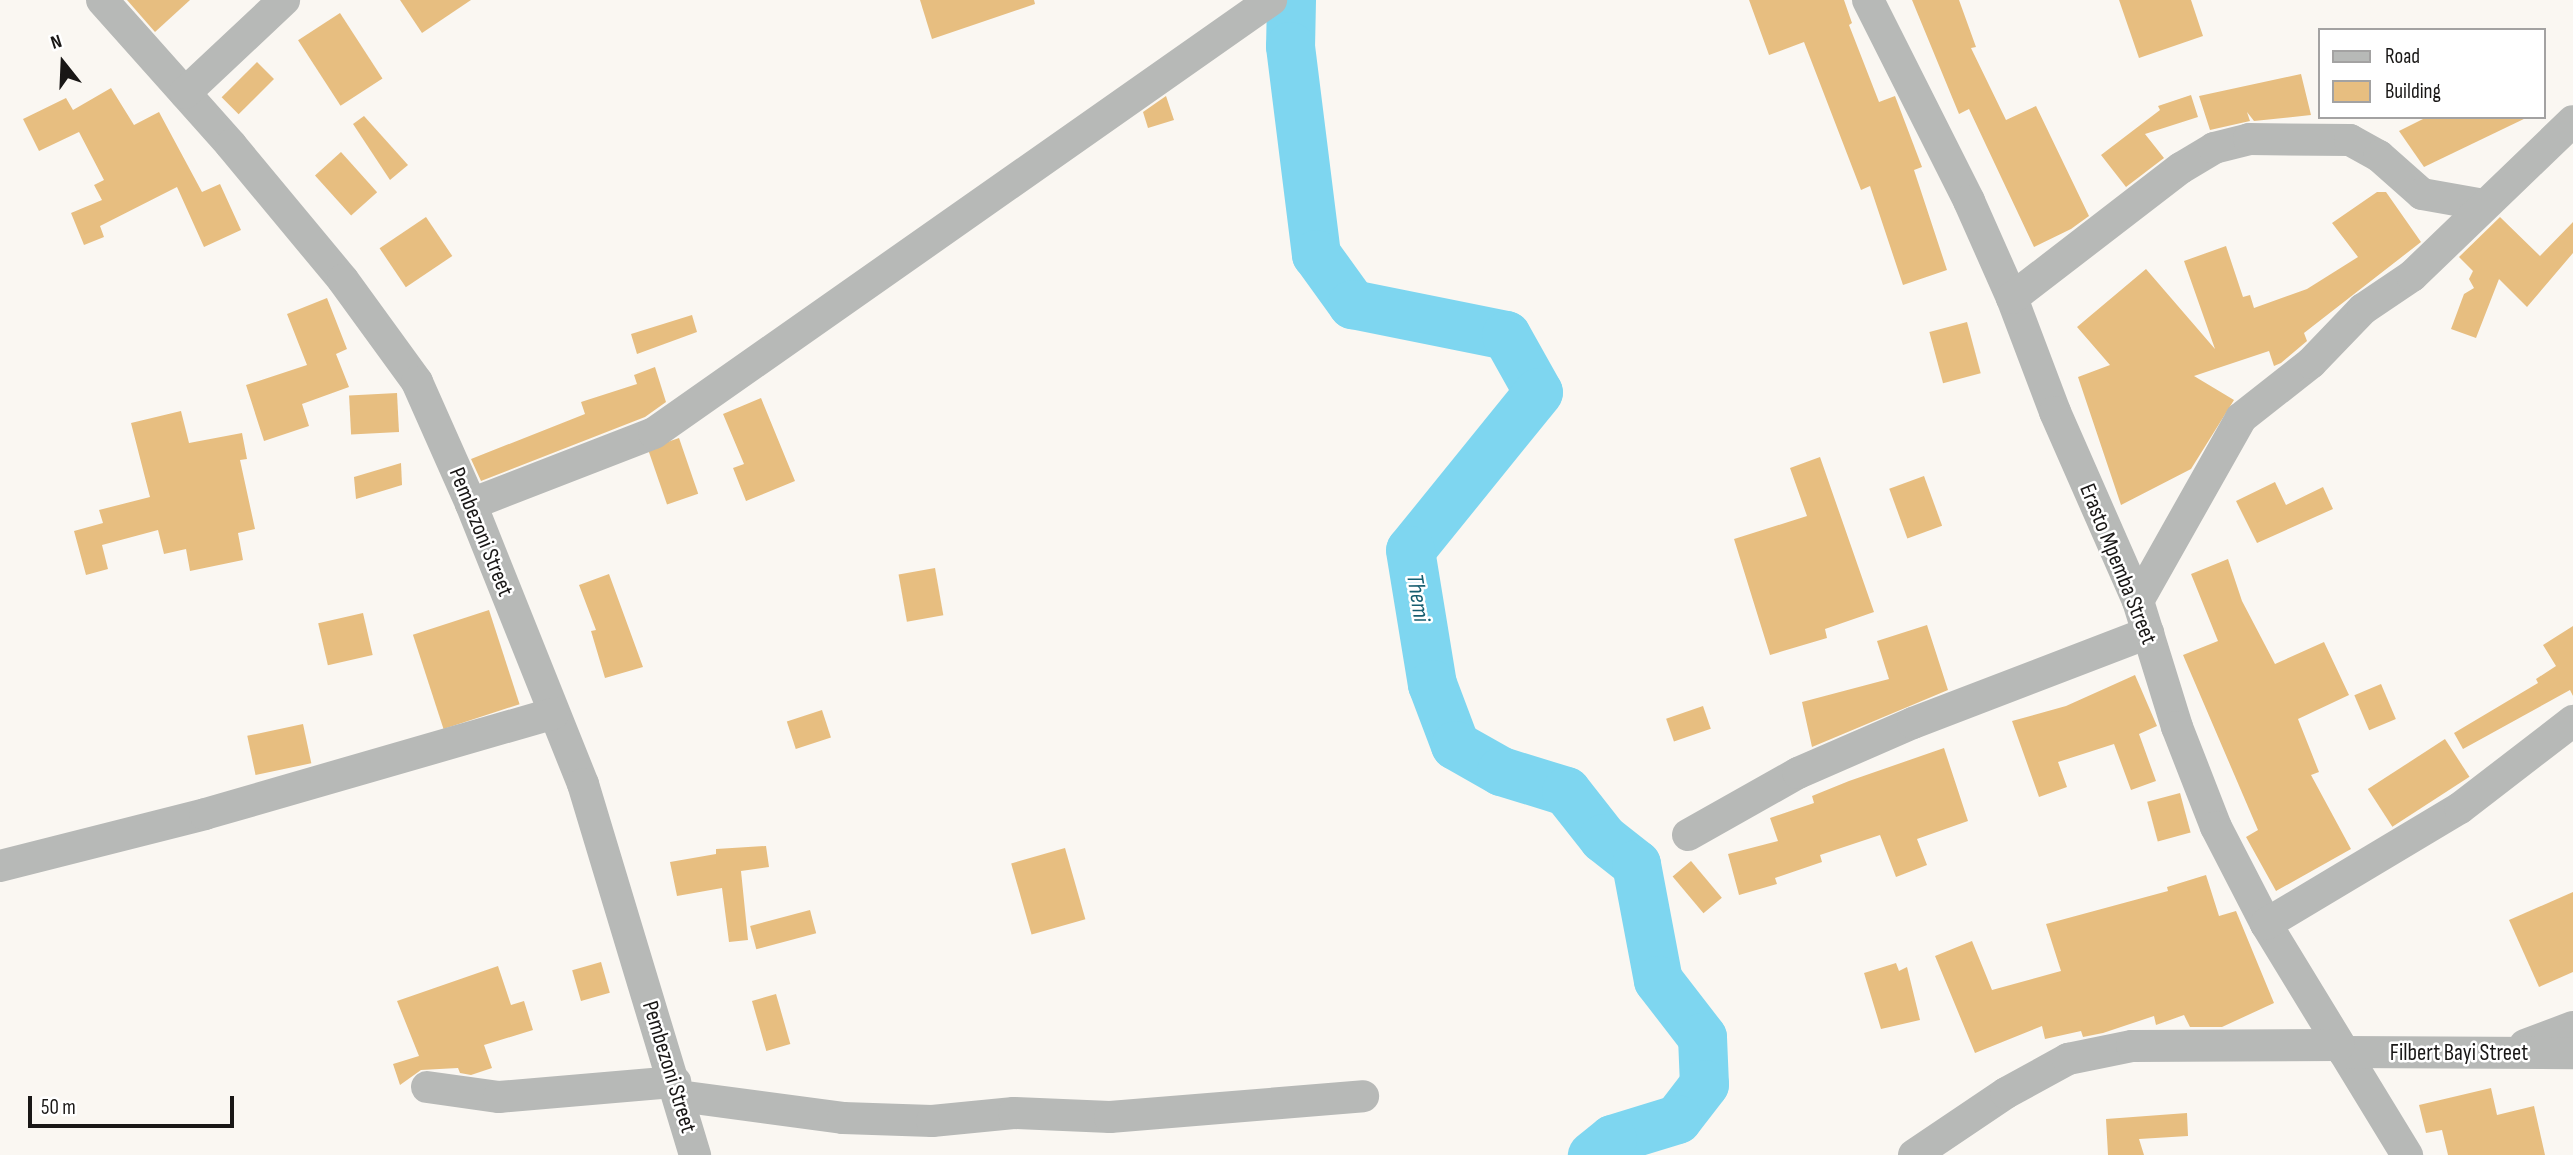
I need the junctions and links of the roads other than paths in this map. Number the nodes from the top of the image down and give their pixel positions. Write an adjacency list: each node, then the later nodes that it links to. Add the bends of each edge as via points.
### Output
1 (102, 0): 5 (street, Pembezoni Street)
2 (284, 0): 5 (street)
3 (1270, 0): 9 (street, via 654,433)
4 (1868, 0): 8 (street, Erasto Mpemba Street)
5 (186, 93): 9 (street, Pembezoni Street, via 385,335 417,382)
6 (2573, 121): 7 (street)
7 (2484, 205): 8 (street, via 2422,194 2379,156 2350,140 2249,139 2214,148 2181,168); 10 (street, via 2412,276 2363,309 2311,363 2241,418)
8 (2012, 298): 10 (street, Erasto Mpemba Street, via 2054,412)
9 (471, 504): 12 (street, Pembezoni Street)
10 (2138, 601): 11 (street, Erasto Mpemba Street)
11 (2148, 633): 14 (street, via 1874,739 1798,773); 16 (street, Erasto Mpemba Street, via 2177,727 2216,827)
12 (554, 713): 15 (street, via 205,814); 22 (street, Pembezoni Street, via 583,784)
13 (2573, 720): 16 (street, via 2460,808)
14 (1688, 835)
15 (0, 866)
16 (2266, 923): 18 (street, Erasto Mpemba Street)
17 (2573, 1027): 20 (street)
18 (2341, 1049): 20 (street, Filbert Bayi Street); 25 (street, Filbert Bayi Street, via 2132,1046 2068,1059 2006,1093); 26 (street, Erasto Mpemba Street)
19 (2573, 1053): 20 (street, Filbert Bayi Street)
20 (2498, 1054)
21 (427, 1087): 22 (street, via 499,1097)
22 (677, 1089): 23 (street, via 843,1118 932,1121 1014,1113 1110,1117); 24 (street, Pembezoni Street)
23 (1363, 1096)
24 (695, 1155)
25 (1914, 1155)
26 (2407, 1155)

